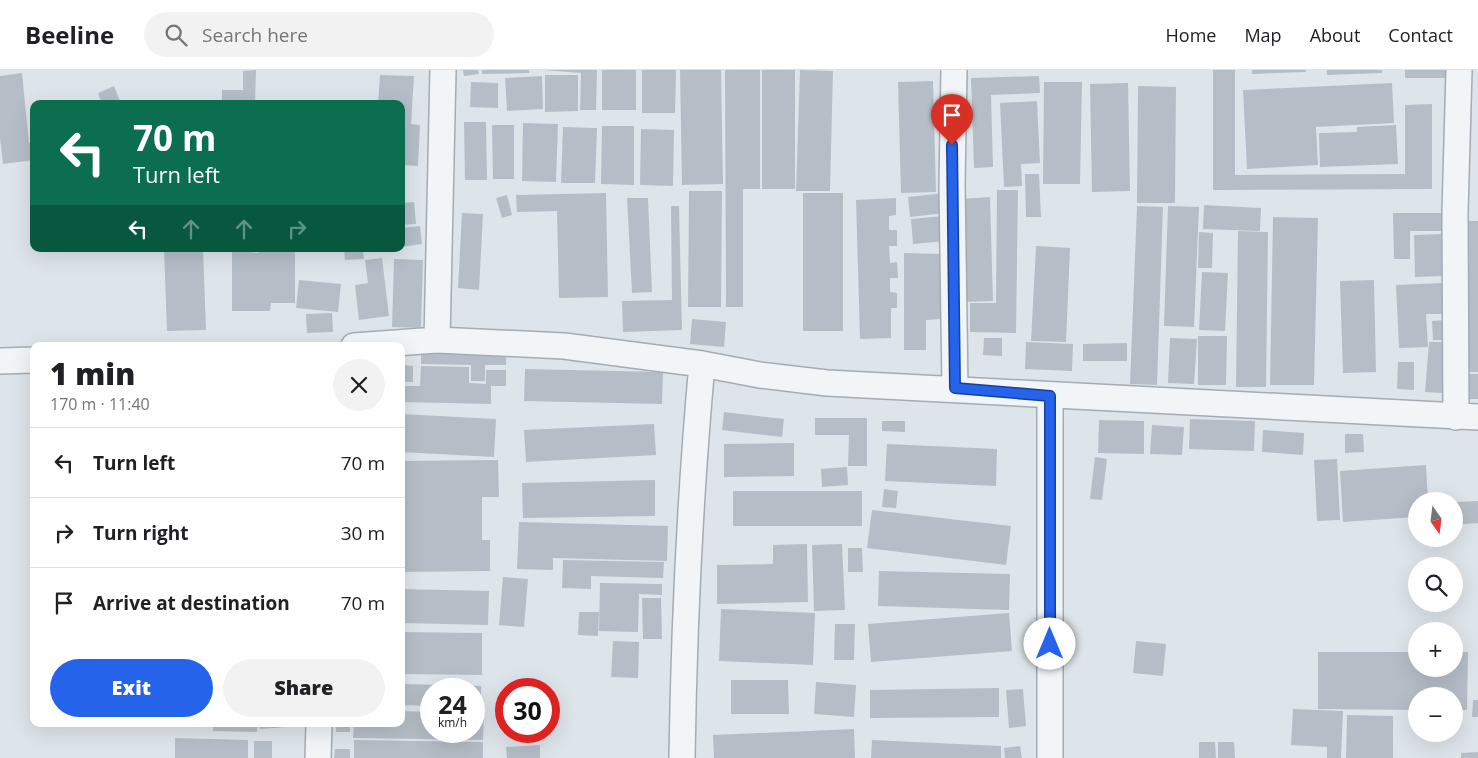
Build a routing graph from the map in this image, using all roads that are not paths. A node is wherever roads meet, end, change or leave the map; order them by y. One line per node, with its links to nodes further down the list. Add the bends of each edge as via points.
1 (443, 70): 4 (street)
2 (954, 70): 9 (street)
3 (1459, 70): 11 (street, via 1455,213)
4 (437, 340): 5 (street); 8 (street, via 564,346)
5 (405, 342)
6 (30, 360): 7 (street)
7 (0, 361)
8 (702, 364): 9 (street, via 827,383); 14 (street, via 685,593)
9 (955, 388): 10 (street)
10 (1050, 396): 11 (street); 15 (street)
11 (1467, 417)
12 (319, 727): 13 (street)
13 (318, 758)
14 (682, 758)
15 (1050, 758)

